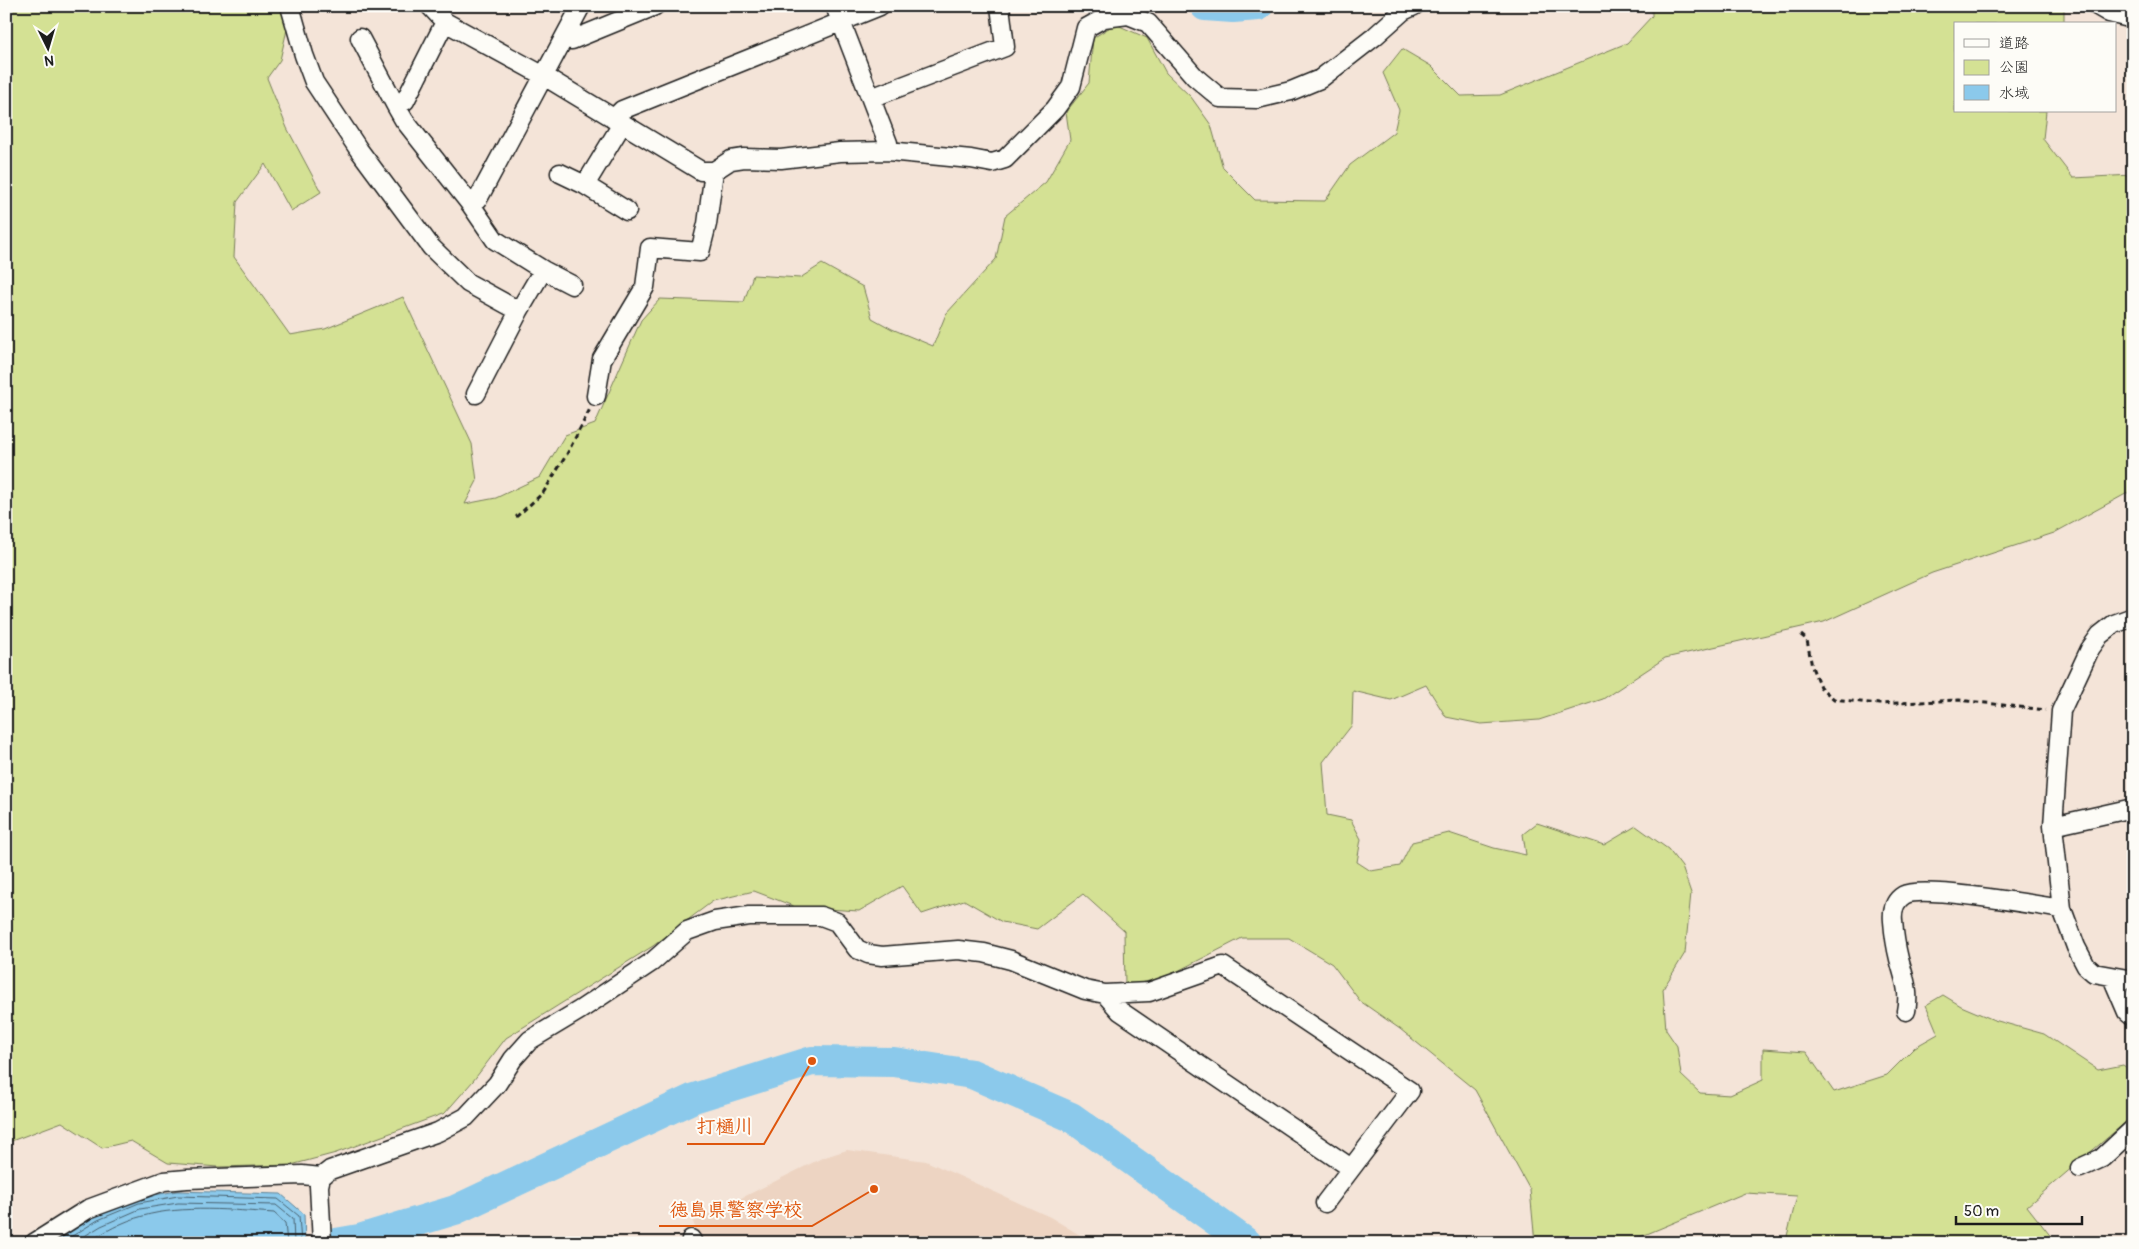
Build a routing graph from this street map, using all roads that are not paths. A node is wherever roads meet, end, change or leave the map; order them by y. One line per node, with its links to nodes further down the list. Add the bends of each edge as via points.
1 (290, 6): 26 (street, via 314,82 359,150 426,239 468,283)
2 (430, 6): 11 (street)
3 (582, 6): 13 (street)
4 (655, 6): 13 (street, via 572,40)
5 (880, 6): 9 (street)
6 (1000, 6): 15 (street, via 1005,46)
7 (1414, 6): 18 (street, via 1403,11 1320,79 1291,91 1257,99 1220,98 1195,78 1148,23 1128,16 1104,18 1086,28 1072,87 1055,109 1005,159 992,163)
8 (2096, 6): 10 (street, via 2108,13)
9 (838, 14): 15 (street); 17 (street, via 622,110)
10 (2133, 19)
11 (445, 22): 14 (street); 16 (street, via 405,101)
12 (360, 38): 16 (street)
13 (564, 39): 14 (street)
14 (544, 76): 17 (street); 22 (street, via 478,199)
15 (871, 98): 18 (street)
16 (396, 106): 22 (street)
17 (617, 122): 19 (street, via 701,171); 21 (street)
18 (888, 151): 19 (street, via 840,152 781,159 744,158 732,160)
19 (714, 171): 28 (street, via 700,252 650,248 645,287 602,359)
20 (560, 173): 21 (street)
21 (585, 185): 23 (street)
22 (471, 205): 24 (street, via 495,240)
23 (627, 211)
24 (543, 270): 25 (street); 26 (street)
25 (572, 285)
26 (519, 311): 27 (street)
27 (476, 394)
28 (596, 396)
29 (2133, 617): 31 (street, via 2114,624 2095,642 2061,711)
30 (2133, 808): 31 (street)
31 (2053, 826): 32 (street)
32 (2062, 909): 33 (street, via 2086,966 2094,973); 36 (street, via 1920,891 1905,894 1896,902 1892,912 1899,959 1907,982)
33 (2112, 978): 34 (street); 37 (street, via 2123,1005)
34 (2133, 980)
35 (1105, 994): 39 (street, via 1120,1011); 39 (street, via 1148,992 1223,966 1410,1091); 41 (street, via 1085,990 1011,960 984,953 958,950 882,956 868,954 856,949 837,922 821,916 749,916 715,921 688,931 652,962 530,1040 513,1058 497,1084 466,1117 438,1132 330,1170)
36 (1906, 1011)
37 (2133, 1017)
38 (2133, 1129): 40 (street, via 2102,1158)
39 (1351, 1168): 42 (street)
40 (2080, 1168)
41 (321, 1177): 43 (street, via 164,1181 88,1209); 44 (street)
42 (1325, 1203)
43 (34, 1243)
44 (322, 1243)

